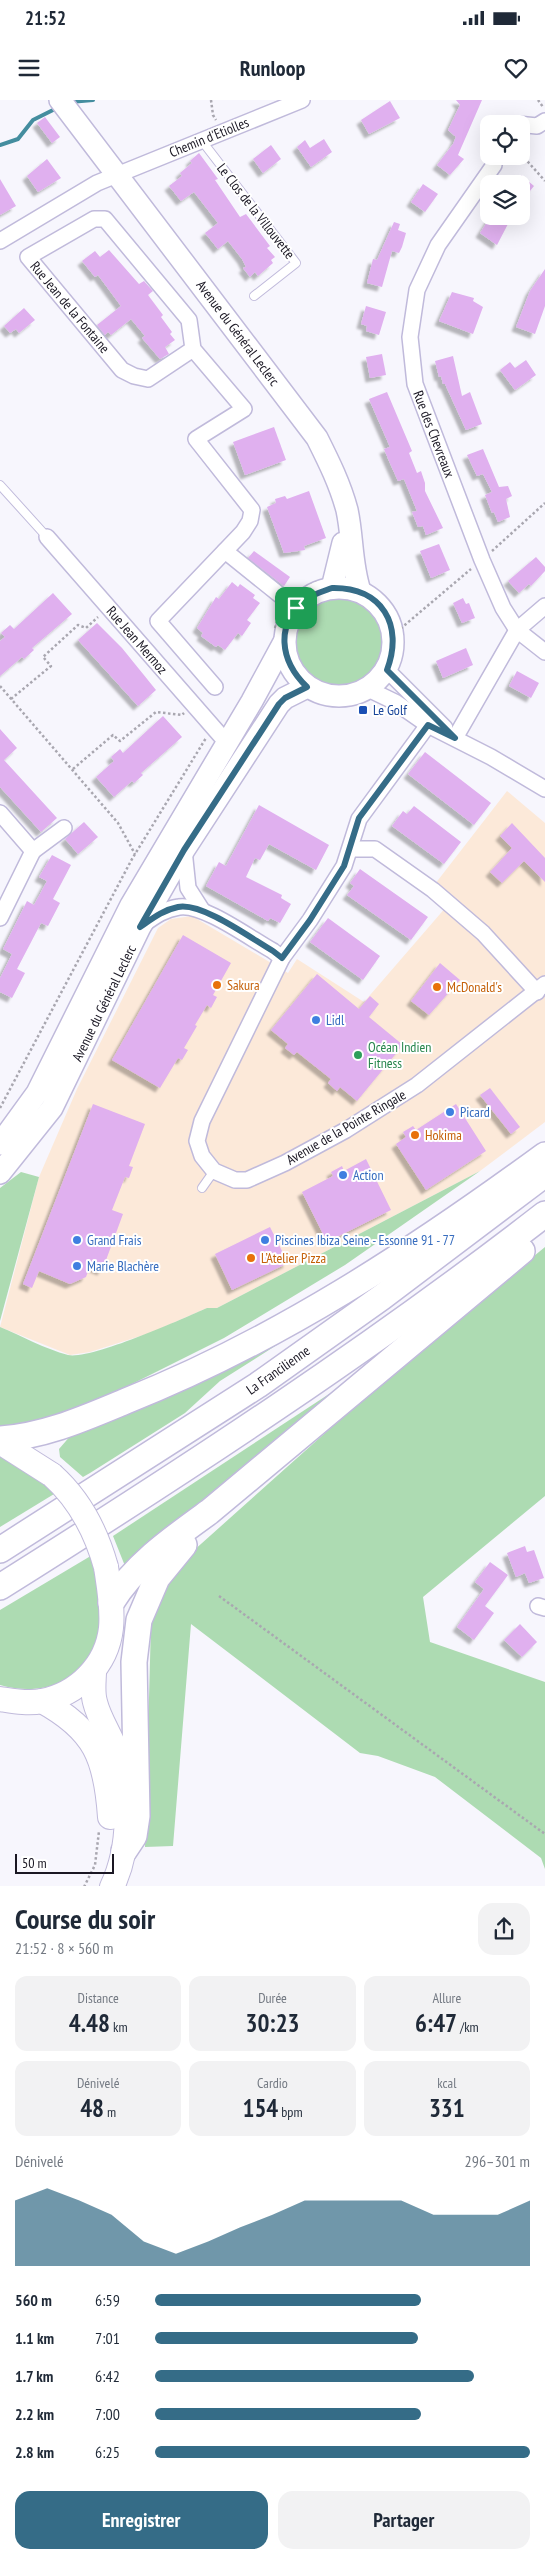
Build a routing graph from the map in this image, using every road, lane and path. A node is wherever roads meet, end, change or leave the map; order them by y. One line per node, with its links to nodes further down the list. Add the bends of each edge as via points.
1 (211, 100): 8 (path, via 213,115)
2 (302, 100): 8 (street, Chemin d'Etiolles)
3 (538, 100): 5 (path)
4 (58, 106): 12 (main road, Avenue du Général Leclerc)
5 (545, 110)
6 (545, 121): 7 (street, via 537,126)
7 (530, 125)
8 (224, 132): 9 (street, Chemin d'Etiolles)
9 (202, 140): 12 (street, Chemin d'Etiolles); 15 (lane, Le Clos de la Villouvette, via 296,263)
10 (530, 164): 13 (path)
11 (494, 165): 25 (street, Rue des Chevreaux, via 438,245 417,290 410,337 415,384 482,560 503,608)
12 (112, 177): 14 (street, Chemin d'Etiolles); 20 (main road, Avenue du Général Leclerc, via 310,443 331,482 344,545); 21 (main road, Avenue du Général Leclerc, via 317,438 340,487 347,512 353,570)
13 (545, 181)
14 (0, 241)
15 (254, 296)
16 (193, 349): 16 (street, Rue Jean de la Fontaine, via 148,379 122,370 28,257 94,218 104,219 189,320); 19 (street, via 244,409 196,439 252,510 250,520)
17 (0, 484): 18 (lane)
18 (47, 537): 23 (street, Rue Jean Mermoz)
19 (225, 551): 24 (street); 30 (street, via 158,621)
20 (332, 588): 21 (main road); 24 (main road, via 308,597)
21 (360, 591): 28 (main road, via 378,604 394,635 393,653)
22 (545, 606): 25 (street)
23 (109, 608): 33 (path, via 86,628 78,625 43,657 51,666); 34 (street, Rue Jean Mermoz)
24 (296, 608): 26 (main road, via 286,627)
25 (517, 630): 27 (street, Rue des Chevreaux); 36 (street)
26 (284, 642): 31 (main road, via 288,662); 37 (main road, Avenue du Général Leclerc)
27 (545, 652)
28 (387, 670): 32 (main road); 36 (street)
29 (0, 686): 33 (path)
30 (215, 687)
31 (307, 687): 32 (main road, via 326,696 348,696); 43 (main road, Avenue du Général Leclerc, via 279,704)
32 (368, 689): 35 (street, via 395,702)
33 (11, 699): 38 (path)
34 (194, 706): 37 (street, Rue Jean Mermoz); 38 (path, via 182,715 156,712 120,741 113,735)
35 (428, 725): 36 (street); 42 (street, via 359,818)
36 (455, 738): 39 (street)
37 (227, 743): 52 (main road, Avenue du Général Leclerc, via 132,905 37,1093)
38 (73, 769): 45 (path, via 118,823)
39 (545, 789)
40 (0, 813): 44 (street)
41 (64, 828): 44 (street)
42 (351, 849): 49 (street, via 310,920); 50 (street, Avenue de la Pointe Ringale, via 375,849 433,890)
43 (184, 850): 46 (street, via 188,888); 48 (main road, Avenue du Général Leclerc)
44 (33, 851): 47 (street)
45 (135, 854)
46 (202, 910): 48 (street, via 180,906 160,912); 49 (street)
47 (0, 918)
48 (140, 927): 55 (main road, Avenue du Général Leclerc, via 52,1108)
49 (282, 958): 54 (street, via 202,1121 197,1141 202,1156)
50 (541, 988): 54 (street, Avenue de la Pointe Ringale, via 417,1085 346,1130 247,1180 235,1180)
51 (545, 1137): 59 (highway, via 446,1210 369,1261)
52 (0, 1144)
53 (545, 1155): 59 (highway, via 366,1278 223,1358)
54 (214, 1171): 57 (lane)
55 (0, 1173)
56 (545, 1174): 62 (highway, La Francilienne, via 382,1297 258,1385)
57 (202, 1188)
58 (544, 1215): 61 (highway, via 534,1242); 63 (highway, via 274,1410)
59 (156, 1389): 60 (highway, via 42,1434)
60 (0, 1440): 65 (main road, bridge, via 52,1475 81,1507 98,1539)
61 (209, 1512): 65 (highway, via 176,1535 140,1567); 71 (highway, via 157,1578 139,1620 134,1662 137,1816 134,1836)
62 (0, 1550)
63 (0, 1587)
64 (219, 1596): 70 (path)
65 (111, 1603): 66 (main road, via 111,1629 106,1651)
66 (94, 1671): 68 (main road, via 74,1689); 71 (main road, via 94,1700 116,1751 124,1780)
67 (0, 1699): 68 (main road)
68 (42, 1701): 73 (main road, via 67,1715 84,1731 99,1758 108,1787 109,1848)
69 (100, 1826): 72 (path, via 95,1865)
70 (545, 1834)
71 (124, 1851): 74 (main road)
72 (84, 1886)
73 (96, 1886)
74 (112, 1886)

